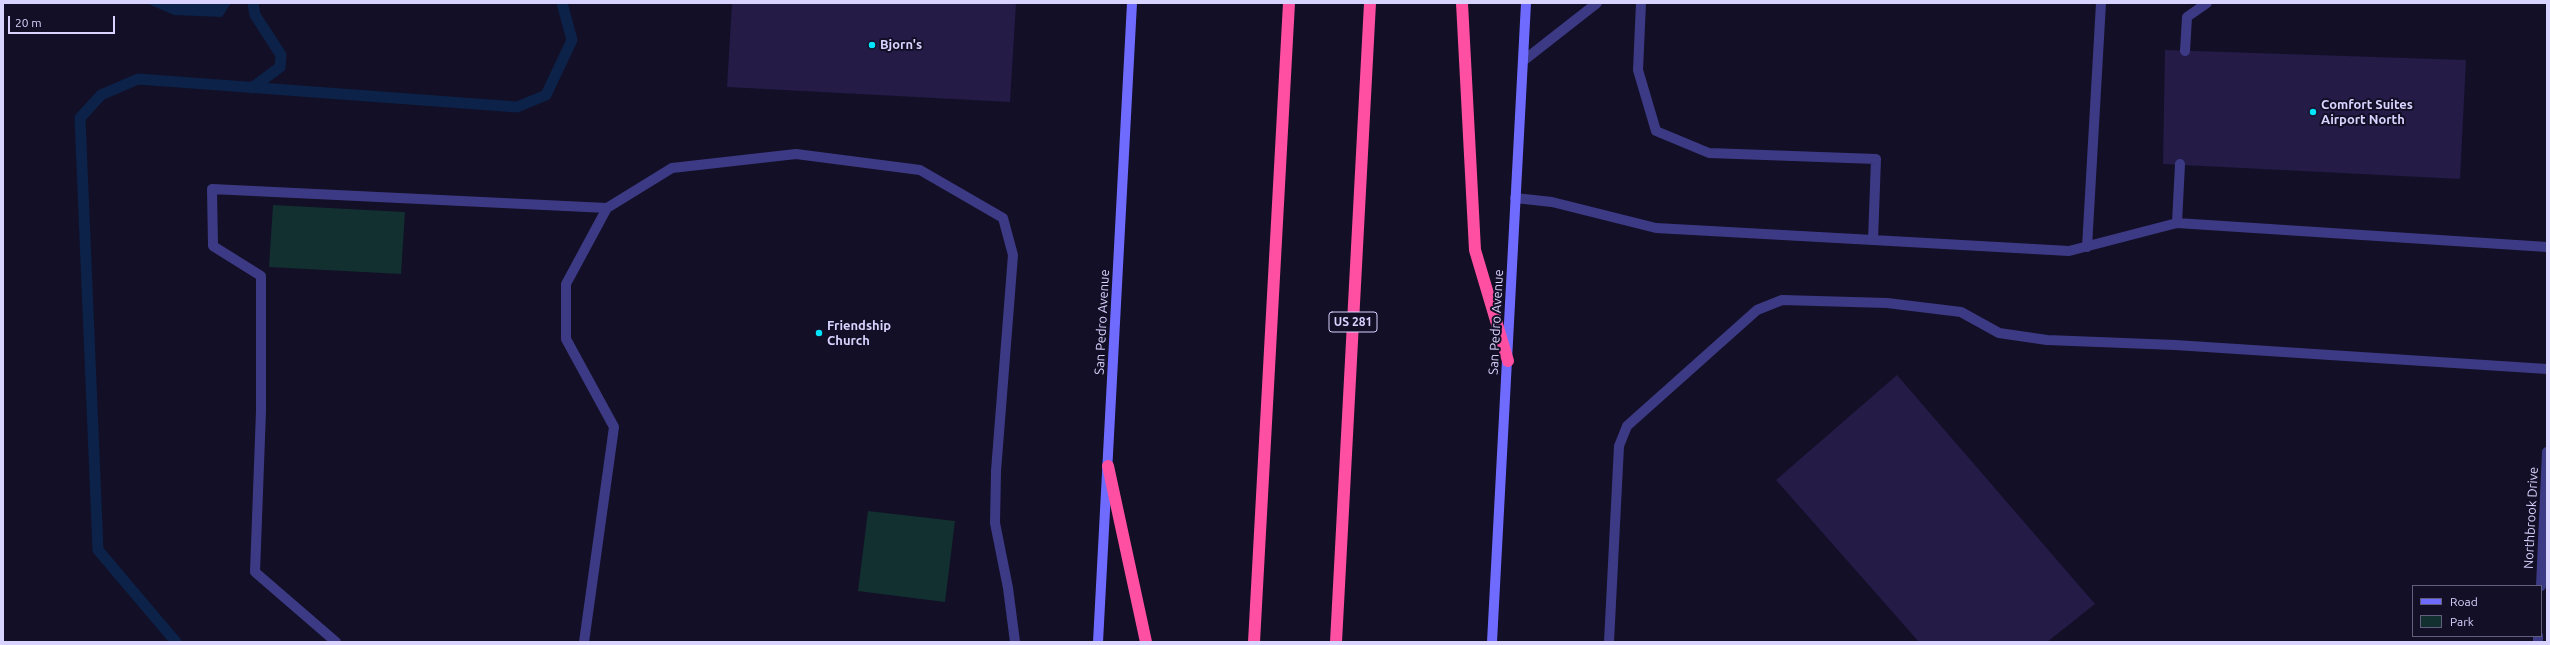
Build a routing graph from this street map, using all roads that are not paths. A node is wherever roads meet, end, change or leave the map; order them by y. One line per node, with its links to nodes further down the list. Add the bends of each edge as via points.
1 (1132, 3): 22 (main road, San Pedro Avenue)
2 (1289, 3): 29 (highway)
3 (1370, 3): 30 (highway, US 281)
4 (1462, 3): 19 (highway, via 1475,250)
5 (1526, 3): 11 (main road, San Pedro Avenue)
6 (1597, 3): 11 (street)
7 (1641, 3): 16 (street, via 1638,70 1656,131 1709,153 1876,159)
8 (2101, 3): 17 (street)
9 (2207, 3): 10 (street, via 2187,17)
10 (2185, 51)
11 (1523, 61): 13 (main road, San Pedro Avenue)
12 (2180, 164): 15 (street)
13 (1515, 198): 16 (street, via 1552,202 1656,228); 19 (main road, San Pedro Avenue)
14 (607, 208): 24 (street, via 212,189 213,246 261,276 261,411 255,572); 25 (street, via 566,284 566,339 614,427); 26 (street, via 672,168 796,154 920,170 1003,218 1013,255 996,471 995,523 1008,588)
15 (2177, 224): 17 (street); 18 (street)
16 (1874, 240): 17 (street, via 2069,251)
17 (2087, 247)
18 (2547, 247)
19 (1508, 361): 31 (main road, San Pedro Avenue)
20 (2547, 369): 32 (street, via 2175,345 2047,340 1999,333 1961,312 1887,303 1782,300 1757,310 1627,426 1619,446)
21 (2547, 452): 23 (street, Northbrook Drive)
22 (1108, 466): 27 (main road, San Pedro Avenue); 28 (highway)
23 (2541, 585)
24 (336, 642)
25 (584, 642)
26 (1015, 642)
27 (1098, 642)
28 (1146, 642)
29 (1254, 642)
30 (1336, 642)
31 (1492, 642)
32 (1609, 642)

